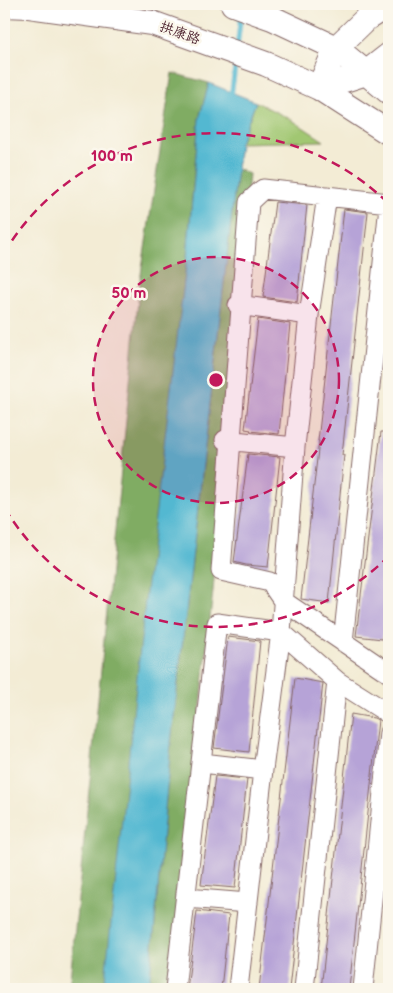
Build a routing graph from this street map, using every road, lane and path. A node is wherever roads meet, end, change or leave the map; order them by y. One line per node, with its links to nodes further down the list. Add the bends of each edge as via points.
1 (233, 4): 4 (main road)
2 (389, 4): 4 (main road, via 366,19)
3 (4, 5): 7 (main road, 拱康路, via 152,23 266,64)
4 (336, 48): 6 (main road); 7 (main road)
5 (389, 55): 6 (main road)
6 (366, 72): 7 (main road); 8 (main road)
7 (318, 88): 9 (main road, 拱康路)
8 (389, 92)
9 (389, 132)
10 (327, 196): 11 (lane); 13 (lane); 16 (lane, via 263,188 249,202 222,571 270,582)
11 (389, 204): 18 (lane)
12 (238, 306): 13 (lane)
13 (309, 315): 15 (lane)
14 (225, 440): 15 (lane)
15 (295, 447): 16 (lane)
16 (283, 601): 17 (lane); 18 (lane)
17 (281, 632): 20 (lane); 23 (lane, via 217,624); 24 (lane)
18 (343, 642): 19 (lane)
19 (389, 674)
20 (337, 682): 21 (lane); 29 (lane)
21 (389, 714)
22 (389, 733): 30 (lane)
23 (202, 763): 24 (lane); 25 (lane)
24 (263, 770): 26 (lane)
25 (186, 898): 26 (lane); 27 (lane)
26 (248, 903): 28 (lane)
27 (175, 989)
28 (238, 989)
29 (304, 989)
30 (363, 989)

